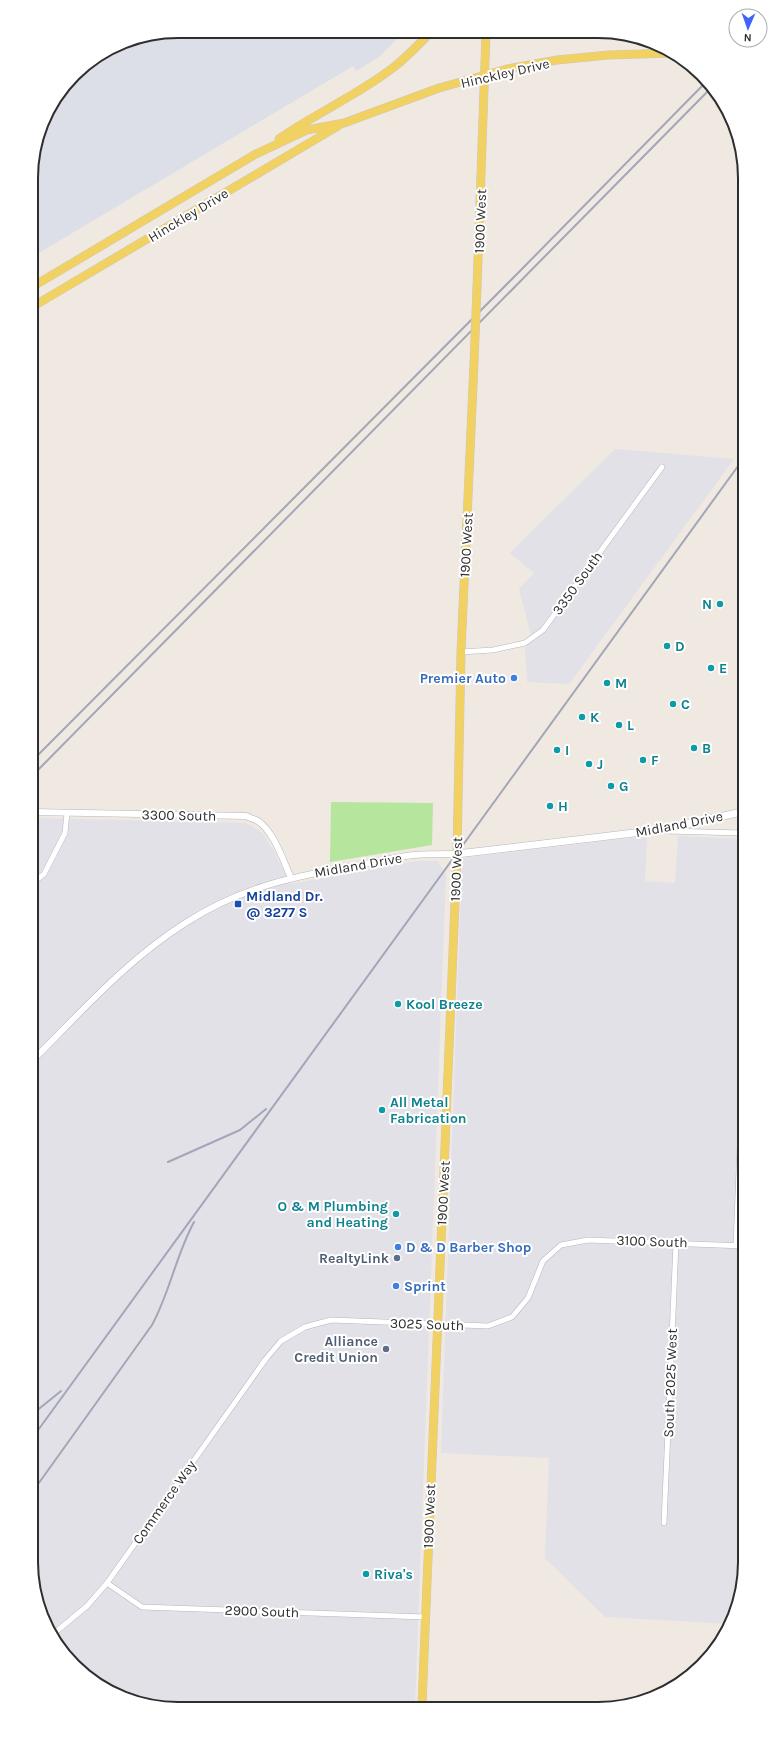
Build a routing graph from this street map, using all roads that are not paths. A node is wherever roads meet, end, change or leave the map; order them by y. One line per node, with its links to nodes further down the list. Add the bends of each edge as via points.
1 (425, 38): 6 (main road, via 395,67)
2 (486, 38): 4 (main road, 1900 West)
3 (662, 53): 4 (main road, Hinckley Drive, via 557,60 507,69)
4 (485, 77): 5 (main road, Hinckley Drive, via 439,88); 10 (main road, 1900 West, bridge)
5 (344, 123): 6 (main road, Hinckley Drive, via 307,130); 8 (main road, Hinckley Drive)
6 (254, 155): 7 (main road, Hinckley Drive)
7 (38, 283)
8 (38, 303)
9 (662, 467): 10 (street, 3350 South, via 543,630 525,643 493,650)
10 (461, 652): 16 (main road, 1900 West)
11 (38, 812): 12 (street, 3300 South)
12 (67, 813): 17 (street, 3300 South, via 246,816 258,821 268,831); 18 (street, via 65,833 44,874)
13 (738, 813): 14 (main road, Midland Drive)
14 (659, 830): 15 (street); 16 (main road, Midland Drive)
15 (738, 833)
16 (457, 854): 17 (street, Midland Drive, via 415,855); 24 (main road, 1900 West)
17 (291, 878): 19 (street, Midland Drive, via 226,899 186,922 120,973)
18 (38, 879)
19 (38, 1055)
20 (738, 1195): 23 (street)
21 (676, 1243): 22 (street, 3100 South, via 588,1240); 23 (street, 3100 South); 26 (street, South 2025 West)
22 (561, 1245): 24 (street, 3025 South, via 542,1261 528,1298 512,1317 488,1326)
23 (736, 1245)
24 (437, 1324): 25 (street, 3025 South, via 331,1320 305,1327 281,1341); 28 (main road, 1900 West)
25 (265, 1360): 27 (street, Commerce Way)
26 (664, 1523)
27 (107, 1583): 28 (street, 2900 South, via 142,1607); 29 (street, Commerce Way, via 87,1606)
28 (425, 1617): 30 (main road, 1900 West)
29 (57, 1631)
30 (422, 1702)

